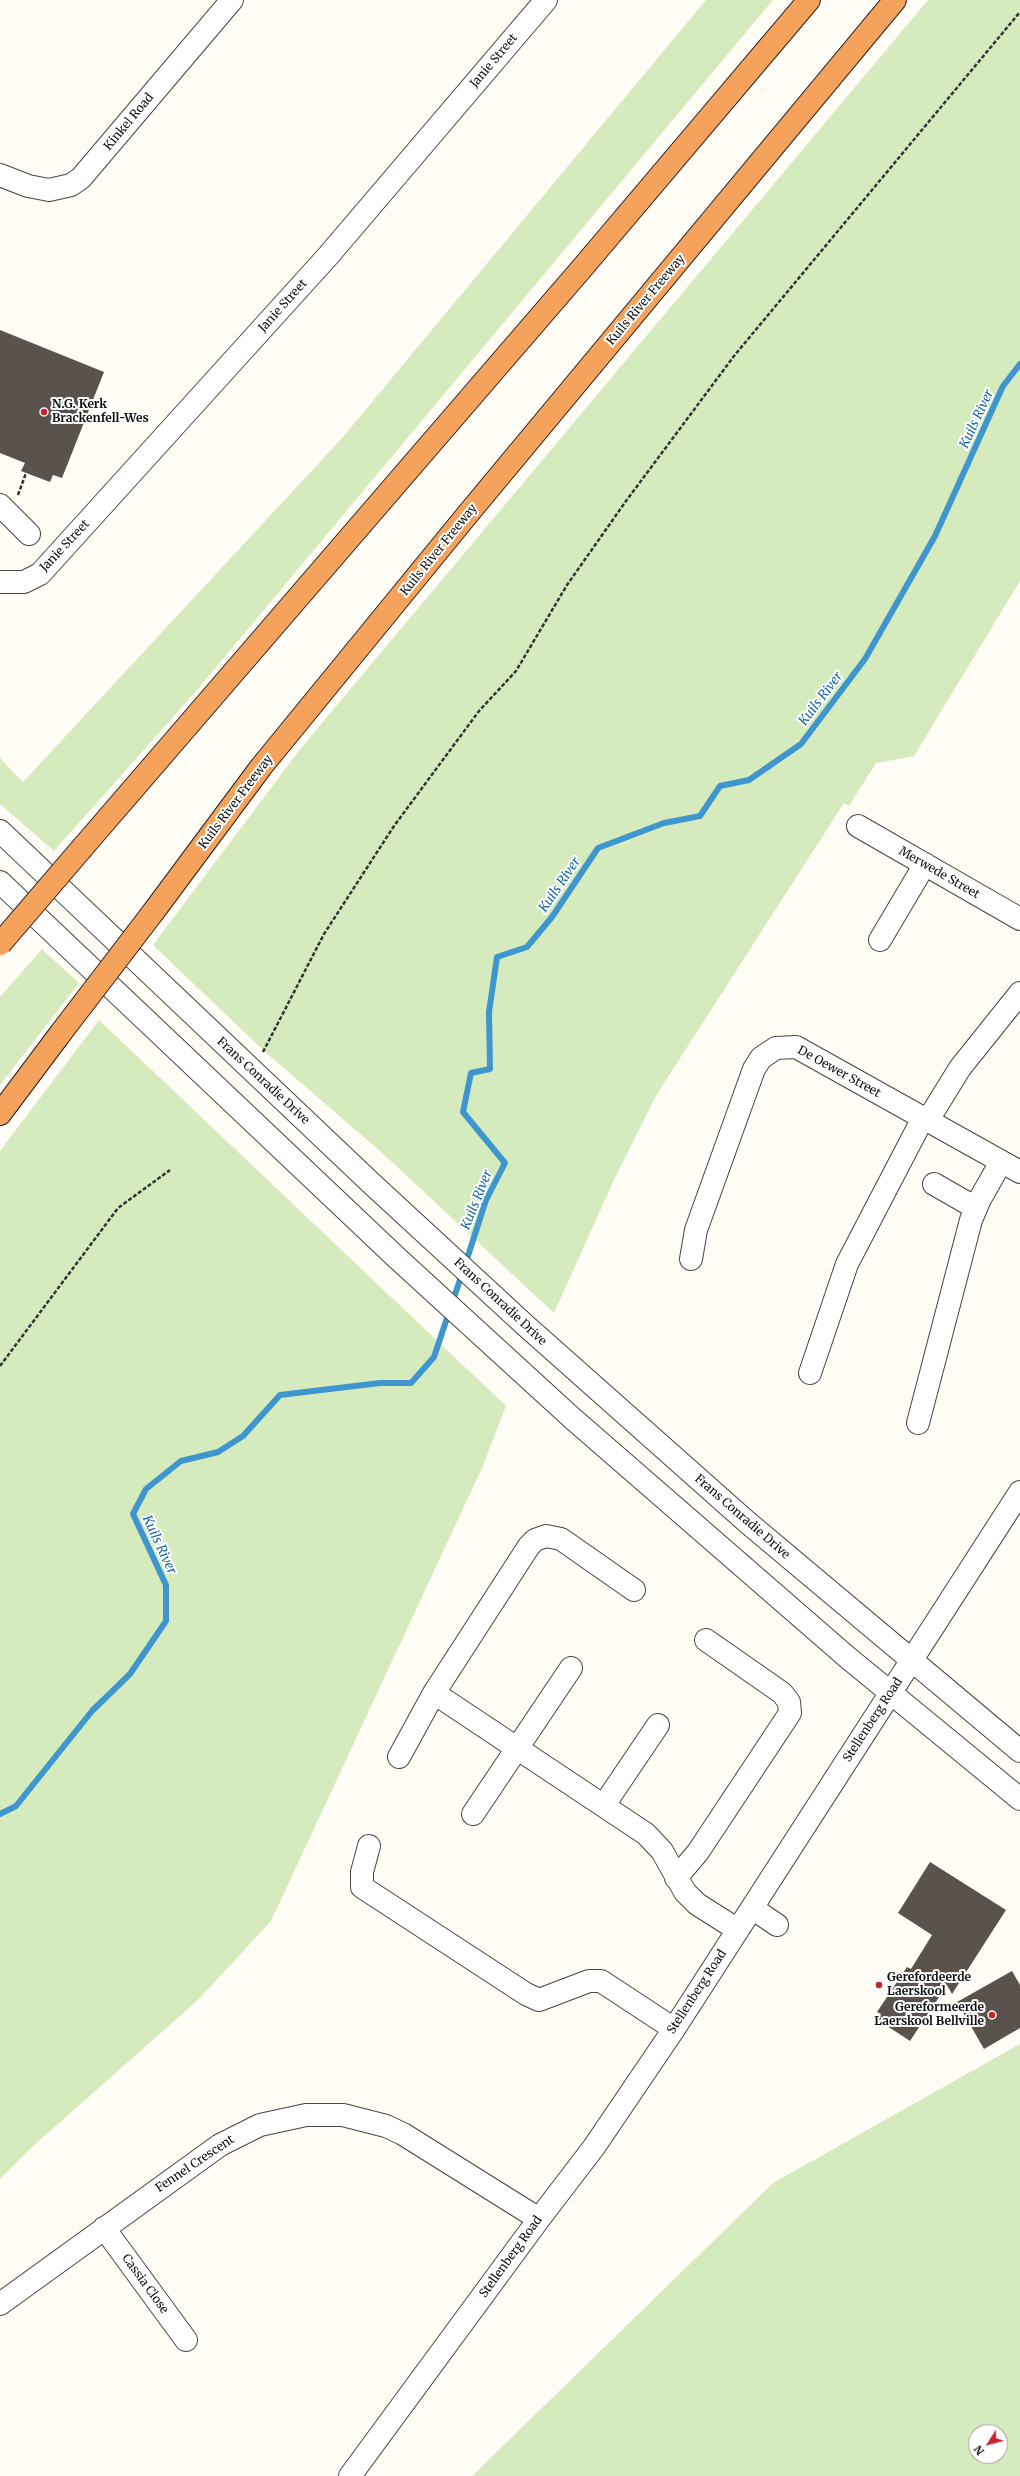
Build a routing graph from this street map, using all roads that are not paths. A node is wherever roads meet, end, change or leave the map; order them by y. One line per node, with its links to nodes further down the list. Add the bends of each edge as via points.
1 (232, 0): 5 (street, Kinkel Road, via 81,178 71,185 49,190 28,186)
2 (546, 0): 8 (street, Janie Street, via 328,256 40,574 24,582)
3 (809, 0): 15 (highway, bridge, via 583,267)
4 (895, 0): 17 (highway, Kuils River Freeway, bridge, via 261,767)
5 (0, 175)
6 (0, 506): 7 (street)
7 (29, 534)
8 (0, 582)
9 (858, 826): 11 (street, Merwede Street)
10 (0, 831): 29 (street, Frans Conradie Drive, via 504,1306 747,1522 860,1619)
11 (925, 864): 13 (street, Merwede Street); 14 (street)
12 (0, 882): 31 (street, via 487,1341 723,1551)
13 (1020, 919)
14 (880, 940)
15 (0, 944)
16 (1020, 994): 18 (street, via 960,1068)
17 (0, 1114)
18 (925, 1119): 19 (street, De Oewer Street); 23 (street, De Oewer Street, via 796,1047 784,1046 770,1050 754,1069 696,1230); 24 (street, via 847,1264)
19 (1001, 1162): 20 (street, De Oewer Street); 22 (street)
20 (1020, 1172)
21 (934, 1184): 22 (street)
22 (976, 1208): 25 (street)
23 (691, 1259)
24 (810, 1373)
25 (918, 1423)
26 (1020, 1492): 29 (street, Stellenberg Road)
27 (634, 1590): 32 (street, via 560,1539 546,1536 538,1538 529,1546)
28 (706, 1640): 41 (street, via 782,1693 789,1702 790,1712 698,1852)
29 (912, 1659): 31 (street, Stellenberg Road); 35 (street, Frans Conradie Drive)
30 (571, 1668): 34 (street)
31 (890, 1692): 37 (street); 42 (street, Stellenberg Road)
32 (434, 1693): 34 (street); 36 (street)
33 (658, 1725): 38 (street)
34 (519, 1748): 38 (street); 39 (street)
35 (1020, 1751)
36 (399, 1757)
37 (1020, 1799)
38 (604, 1805): 41 (street, via 659,1846)
39 (473, 1814)
40 (369, 1846): 45 (street, via 362,1872 362,1888 526,1994 539,2000 589,1981 601,1981)
41 (676, 1878): 44 (street, via 697,1904)
42 (752, 1908): 43 (street); 44 (street, Stellenberg Road)
43 (778, 1925)
44 (738, 1930): 45 (street, Stellenberg Road)
45 (674, 2028): 46 (street, Stellenberg Road, via 594,2148)
46 (539, 2219): 47 (street, Fennel Crescent, via 403,2134 366,2120 323,2114 273,2121 238,2134 203,2156); 50 (street, Stellenberg Road)
47 (104, 2228): 48 (street, Fennel Crescent); 49 (street, Cassia Close)
48 (0, 2304)
49 (186, 2340)
50 (350, 2476)

